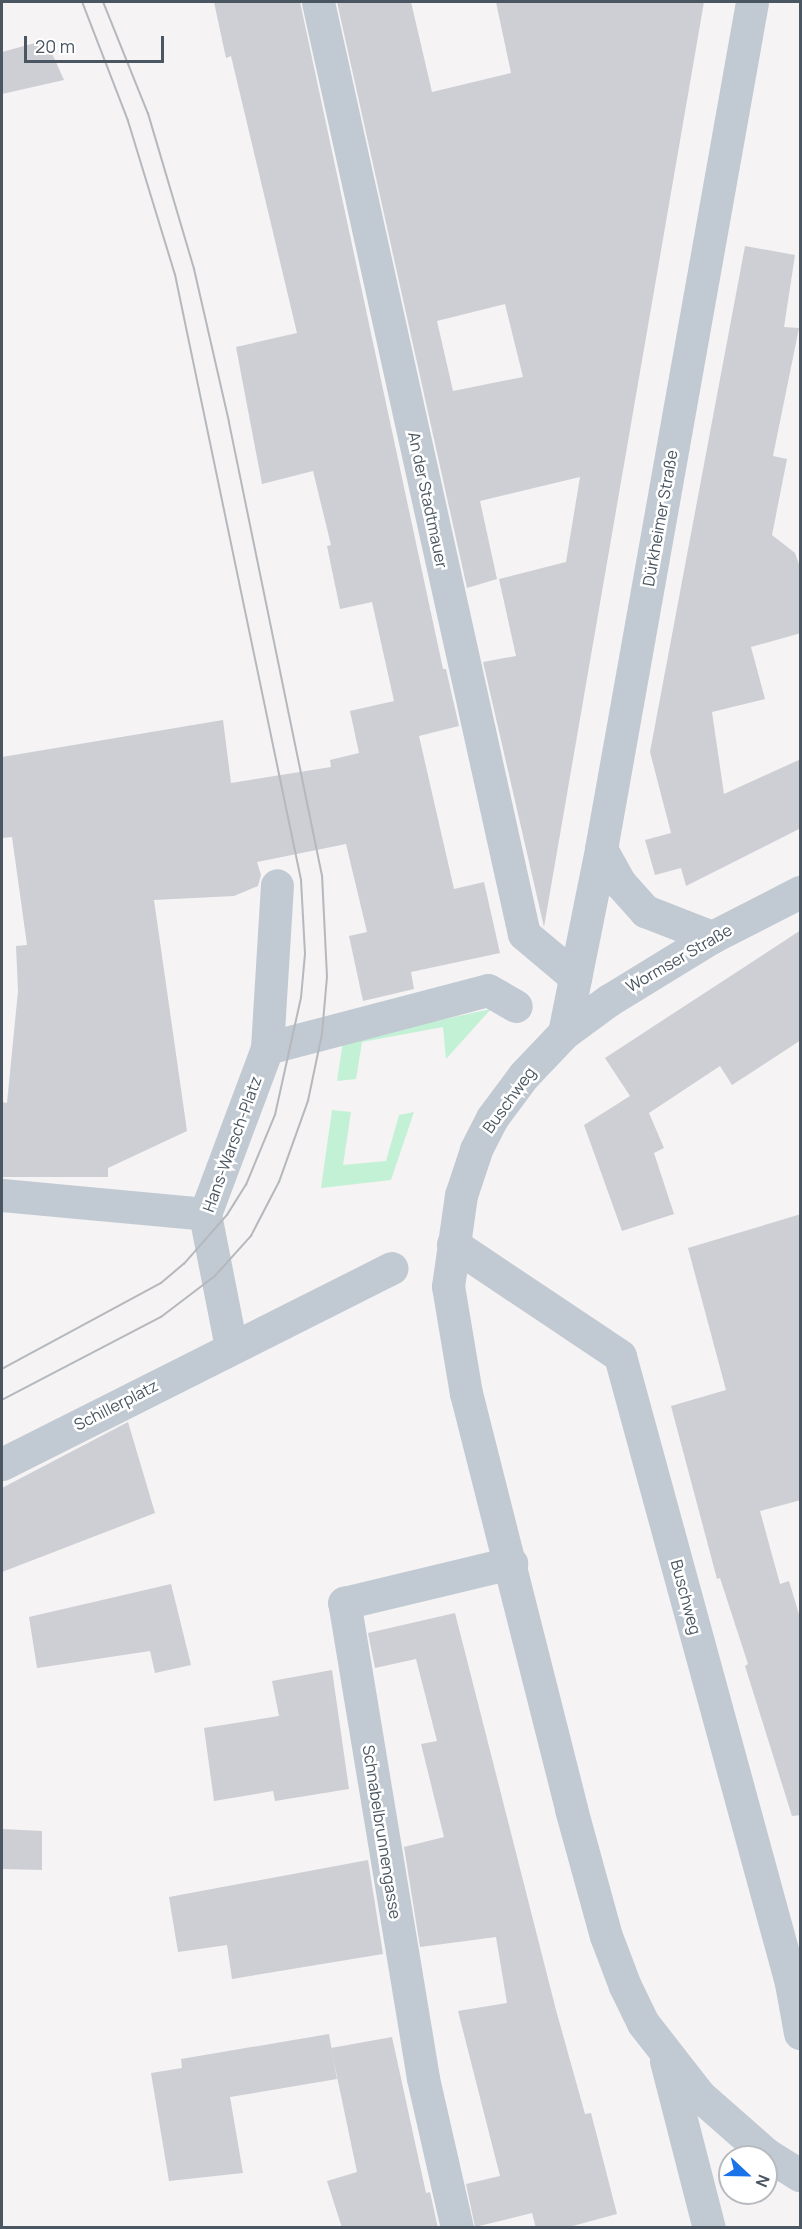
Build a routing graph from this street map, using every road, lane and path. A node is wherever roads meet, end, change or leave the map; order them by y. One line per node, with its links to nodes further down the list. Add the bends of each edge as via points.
1 (318, 2): 7 (street, An der Stadtmauer, via 524,934)
2 (752, 2): 3 (street, Dürkheimer Straße)
3 (601, 849): 6 (street, via 620,883 645,911); 7 (street, Dürkheimer Straße)
4 (277, 885): 10 (street, Hans-Warsch-Platz)
5 (801, 892): 6 (street, Wormser Straße)
6 (712, 937): 9 (street, Wormser Straße, via 609,1000)
7 (575, 977): 9 (street, Dürkheimer Straße)
8 (516, 1006): 10 (street, via 488,990)
9 (564, 1034): 13 (street, Buschweg, via 524,1075 492,1118 461,1195)
10 (267, 1048): 12 (street, Hans-Warsch-Platz)
11 (2, 1195): 12 (street)
12 (205, 1214): 15 (street, Hans-Warsch-Platz)
13 (453, 1245): 17 (street, Buschweg, via 448,1286 456,1350); 18 (street, Buschweg, via 620,1356 791,1983)
14 (392, 1268): 15 (street, Schillerplatz)
15 (231, 1347): 16 (street, Schillerplatz)
16 (2, 1464)
17 (511, 1563): 19 (street, Buschweg, via 606,1936 638,2014); 21 (street, Schnabelbrunnengasse, via 344,1603 423,2078)
18 (801, 2033)
19 (664, 2053): 20 (street, via 700,2096 766,2154); 22 (street)
20 (801, 2175)
21 (457, 2228)
22 (709, 2228)

